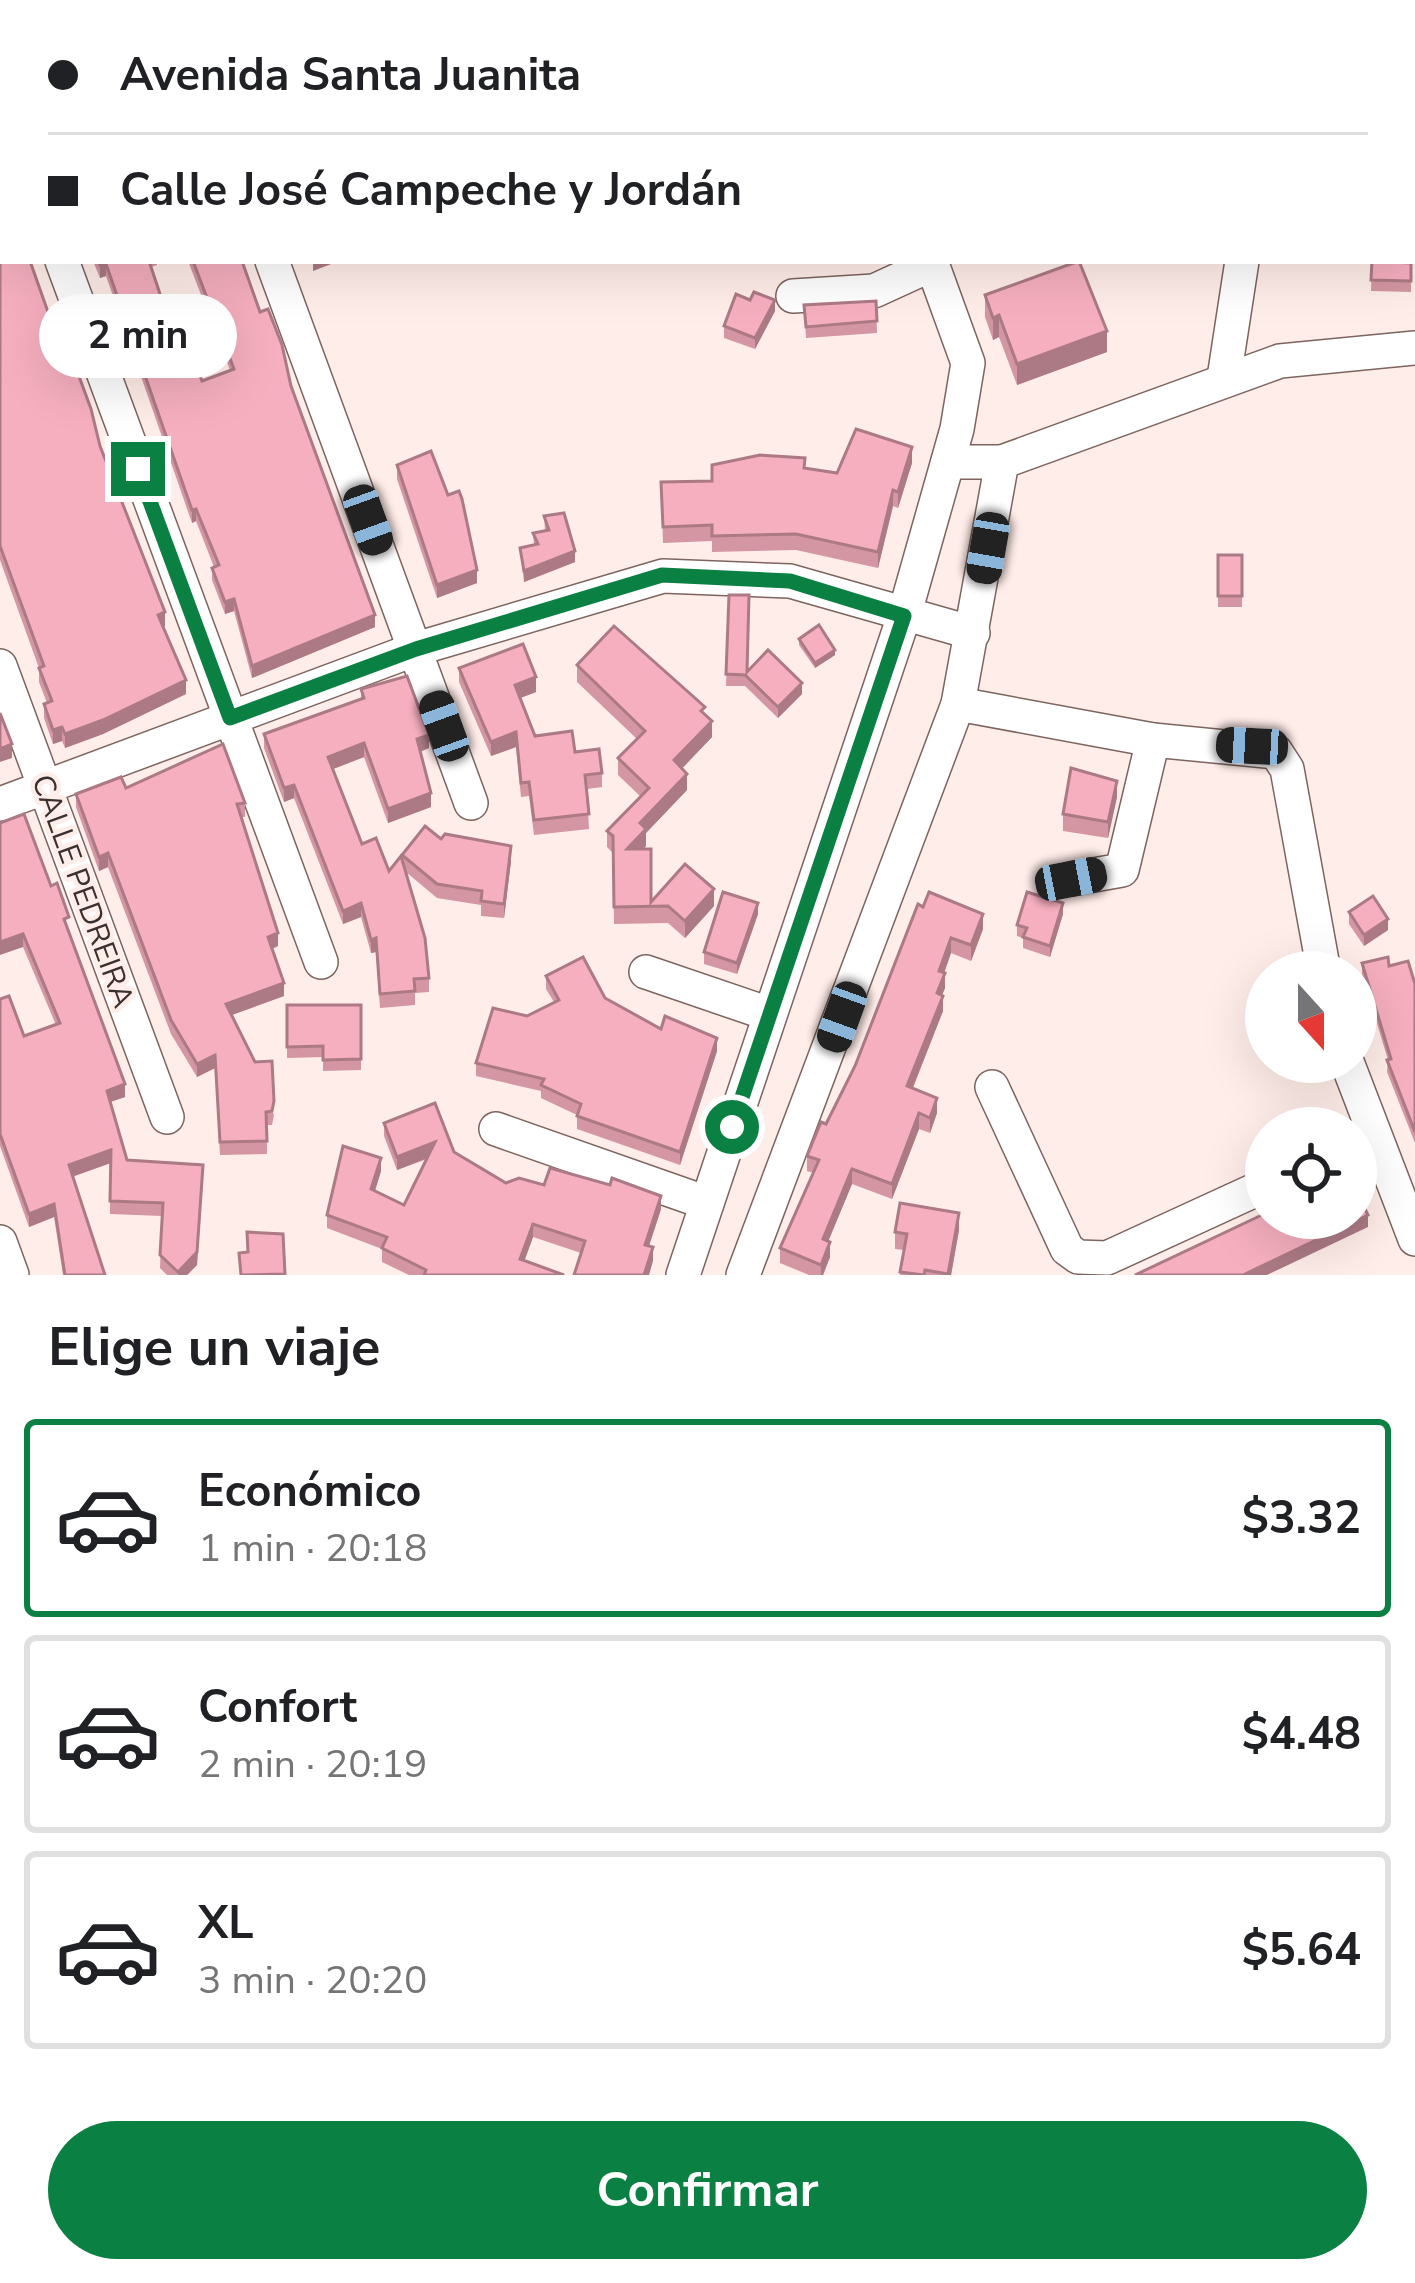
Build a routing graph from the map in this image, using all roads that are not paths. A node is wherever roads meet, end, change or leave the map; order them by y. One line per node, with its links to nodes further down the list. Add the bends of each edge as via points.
1 (63, 264): 16 (street)
2 (273, 264): 13 (street)
3 (928, 264): 6 (street, via 874,291)
4 (933, 264): 9 (street, via 968,363)
5 (1242, 264): 8 (street)
6 (793, 296)
7 (1415, 348): 8 (street, via 1280,361)
8 (1224, 378): 10 (street)
9 (948, 462): 10 (street); 11 (street)
10 (1002, 462): 12 (street)
11 (904, 616): 12 (street); 13 (street, via 790,581 662,575); 25 (street)
12 (973, 633): 15 (street)
13 (416, 649): 16 (street); 19 (street)
14 (0, 665): 18 (street, CALLE PEDREIRA)
15 (958, 704): 17 (street); 36 (street)
16 (230, 718): 18 (street); 23 (street)
17 (1153, 740): 21 (street, via 1122,870); 22 (street, via 1264,747 1283,758)
18 (44, 787): 20 (street); 27 (street, CALLE PEDREIRA)
19 (471, 803)
20 (0, 804)
21 (1071, 879)
22 (1320, 951)
23 (321, 962)
24 (646, 972): 25 (street)
25 (770, 1013): 31 (street)
26 (992, 1087): 30 (street, via 1067,1250 1078,1256 1107,1258)
27 (167, 1117)
28 (496, 1129): 31 (street)
29 (1377, 1161): 32 (street)
30 (1245, 1195)
31 (707, 1202): 35 (street)
32 (1415, 1239)
33 (0, 1242): 34 (street)
34 (12, 1275)
35 (683, 1275)
36 (743, 1275)

